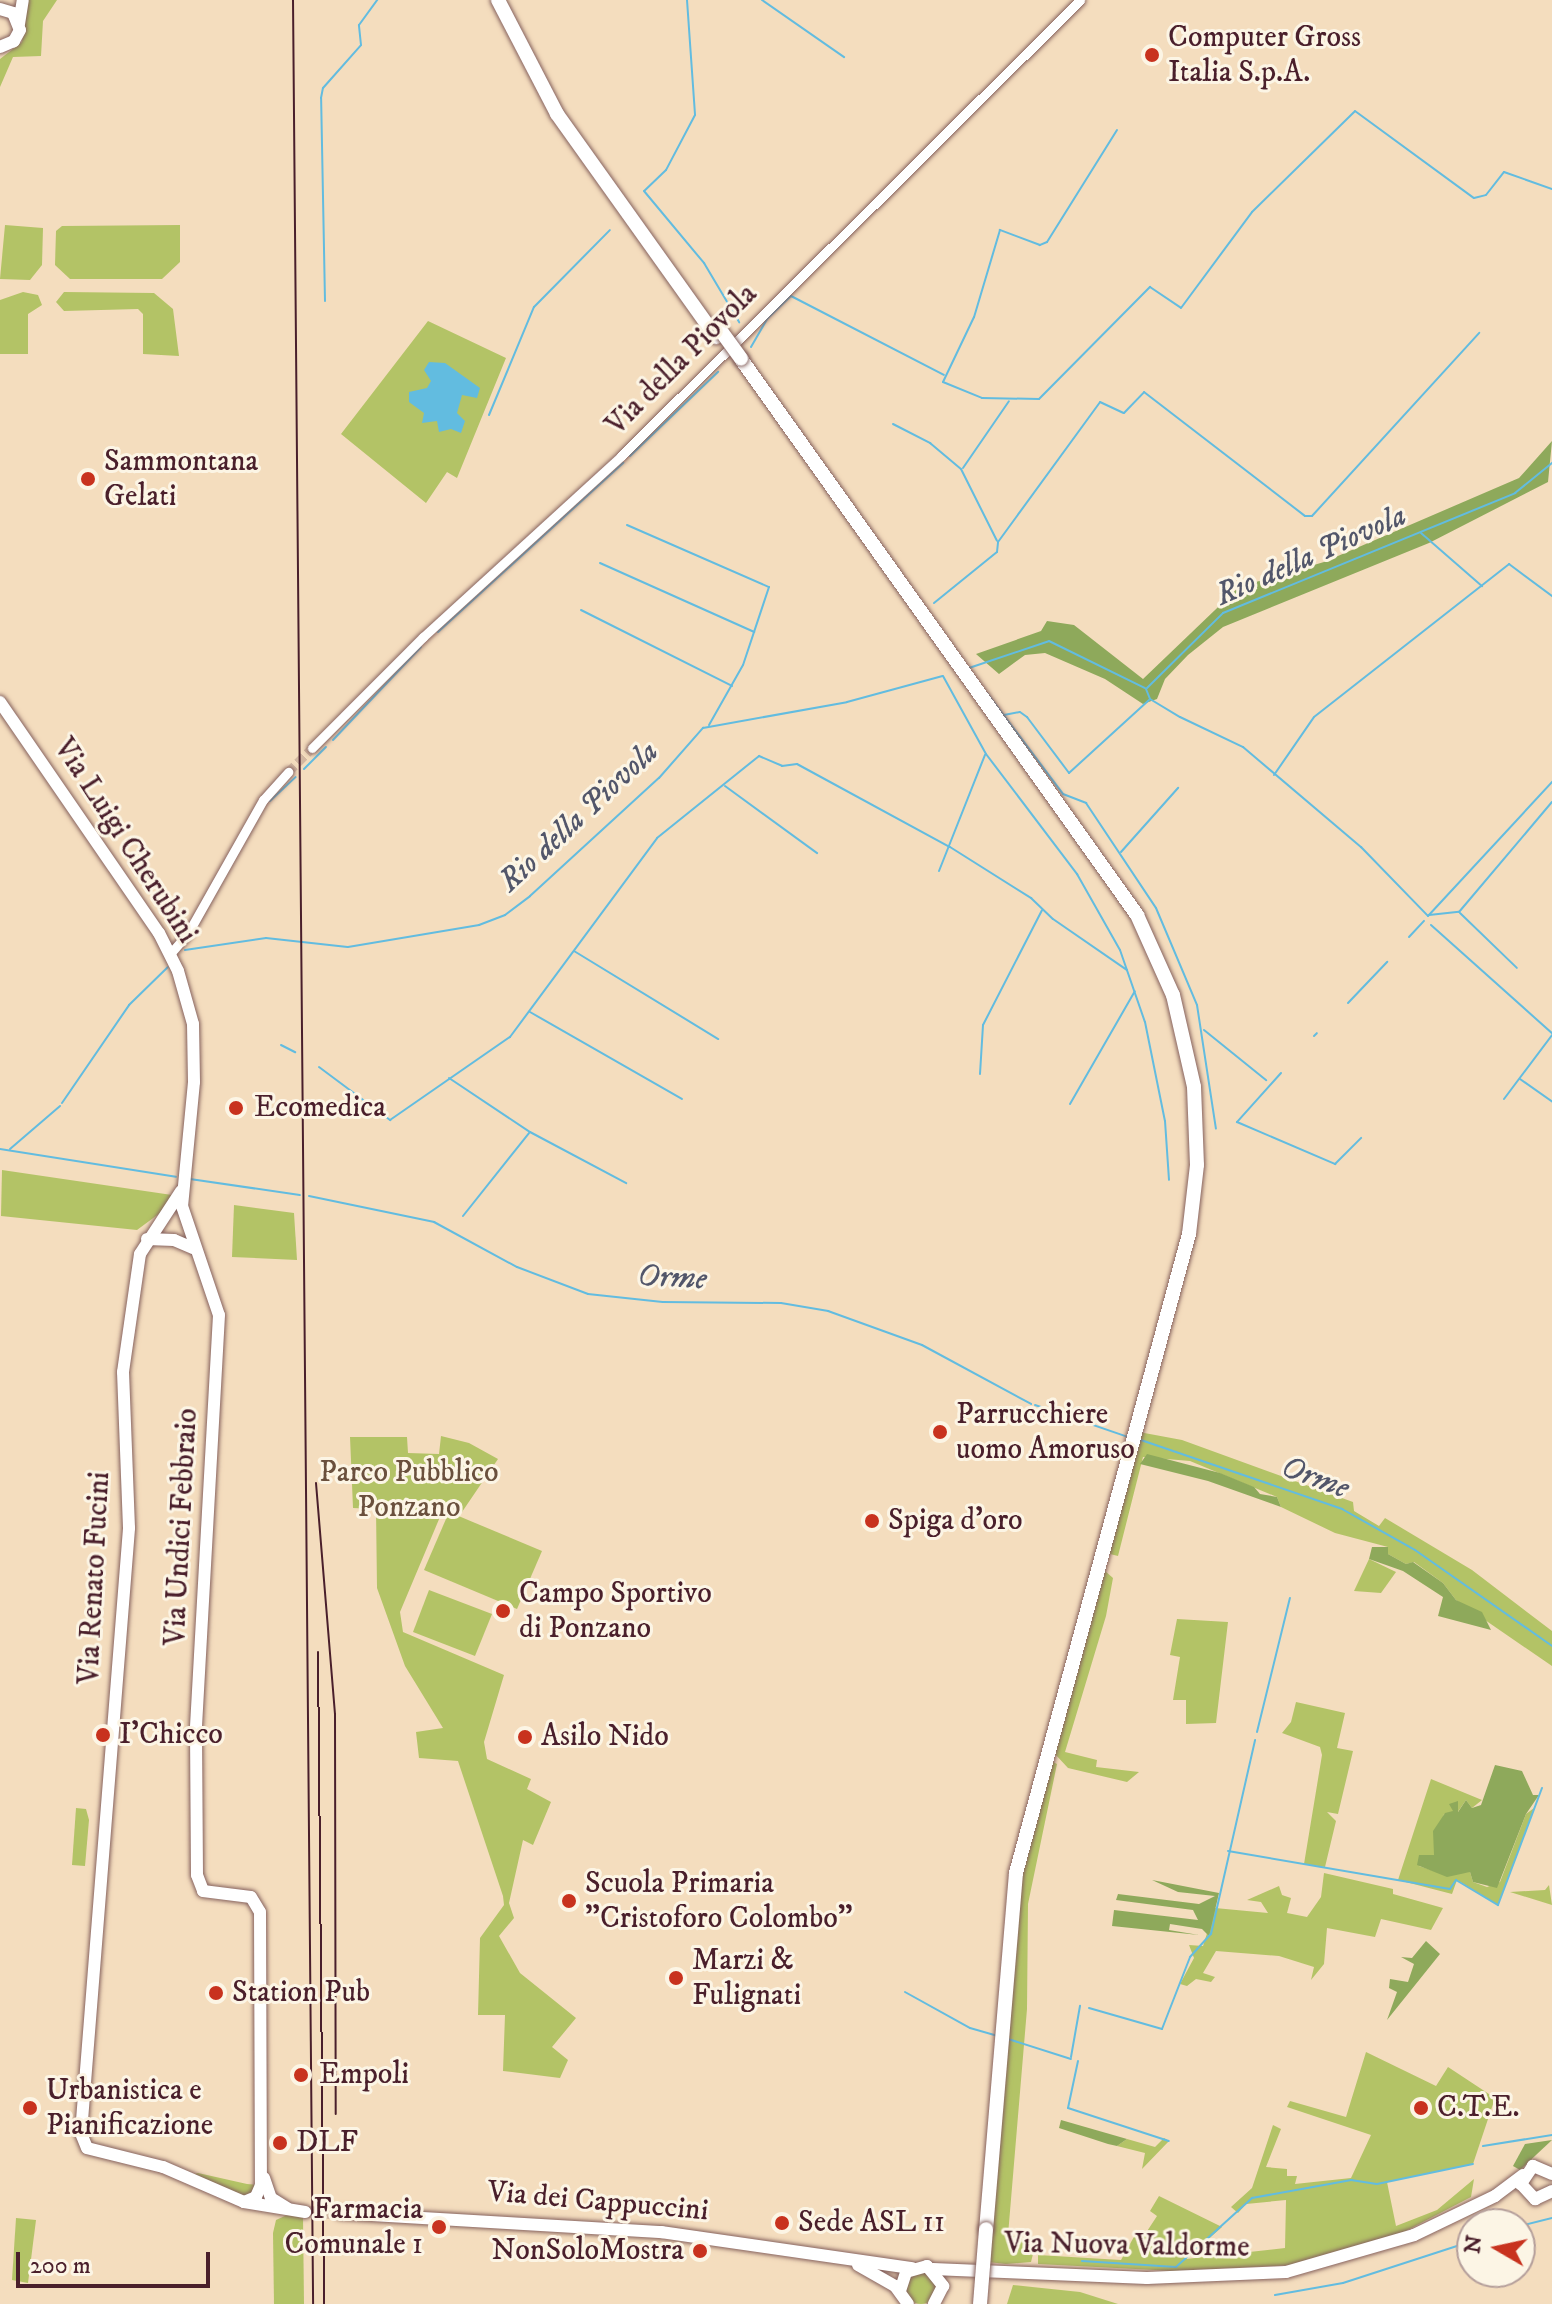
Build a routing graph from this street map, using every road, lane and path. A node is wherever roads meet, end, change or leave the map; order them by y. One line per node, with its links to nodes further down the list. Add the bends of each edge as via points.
1 (7, 0): 6 (main road)
2 (23, 0): 7 (main road)
3 (498, 0): 9 (highway, via 557,114)
4 (507, 0): 9 (highway, via 565,111)
5 (1080, 0): 13 (street, Via della Piovola, via 621,456 423,637)
6 (0, 8): 7 (main road, via 13,13)
7 (19, 24): 8 (main road, via 18,36)
8 (1, 49)
9 (719, 334): 29 (highway, via 1131,921 1165,996 1186,1087 1189,1173 1178,1247 1016,1873)
10 (0, 695): 12 (main road, Via Luigi Cherubini)
11 (0, 702): 12 (main road, Via Luigi Cherubini)
12 (10, 714): 15 (main road, Via Luigi Cherubini)
13 (312, 748)
14 (288, 772): 15 (street, via 263,800 188,933)
15 (169, 955): 16 (main road, Via Luigi Cherubini, via 187,998 196,1051)
16 (181, 1191): 17 (main road, Via Renato Fucini); 18 (main road, Via Undici Febbraio)
17 (147, 1239): 18 (main road, via 174,1240); 27 (main road, Via Renato Fucini, via 135,1273 122,1379 129,1528 81,2133 84,2146 163,2167)
18 (193, 1248): 21 (main road, Via Undici Febbraio, via 219,1315 196,1732 197,1875 203,1891 251,1897 258,1903)
19 (1552, 2155): 20 (main road, Via Nuova Valdorme)
20 (1537, 2166): 22 (main road); 23 (main road, Via Nuova Valdorme)
21 (261, 2169): 27 (main road, via 259,2194); 27 (main road, via 271,2198 300,2211)
22 (1552, 2174)
23 (1523, 2175): 24 (main road); 26 (main road, Via Nuova Valdorme)
24 (1525, 2193): 25 (main road, Via Nuova Valdorme, via 1535,2199); 26 (main road, Via Nuova Valdorme)
25 (1550, 2195)
26 (1495, 2196): 33 (main road, Via Nuova Valdorme, via 1414,2235 1286,2272 1147,2278)
27 (242, 2202)
28 (340, 2213): 30 (main road, Via dei Cappuccini, via 661,2232)
29 (981, 2230): 36 (highway); 37 (highway, bridge)
30 (850, 2261): 31 (main road, Via dei Cappuccini); 35 (main road, Via dei Cappuccini)
31 (912, 2268): 32 (main road, Via dei Cappuccini); 35 (main road, Via dei Cappuccini, via 902,2278)
32 (933, 2269): 33 (main road, Via Nuova Valdorme); 34 (main road)
33 (984, 2269): 34 (main road, Via Nuova Valdorme)
34 (939, 2298)
35 (906, 2301)
36 (971, 2304)
37 (980, 2304)

